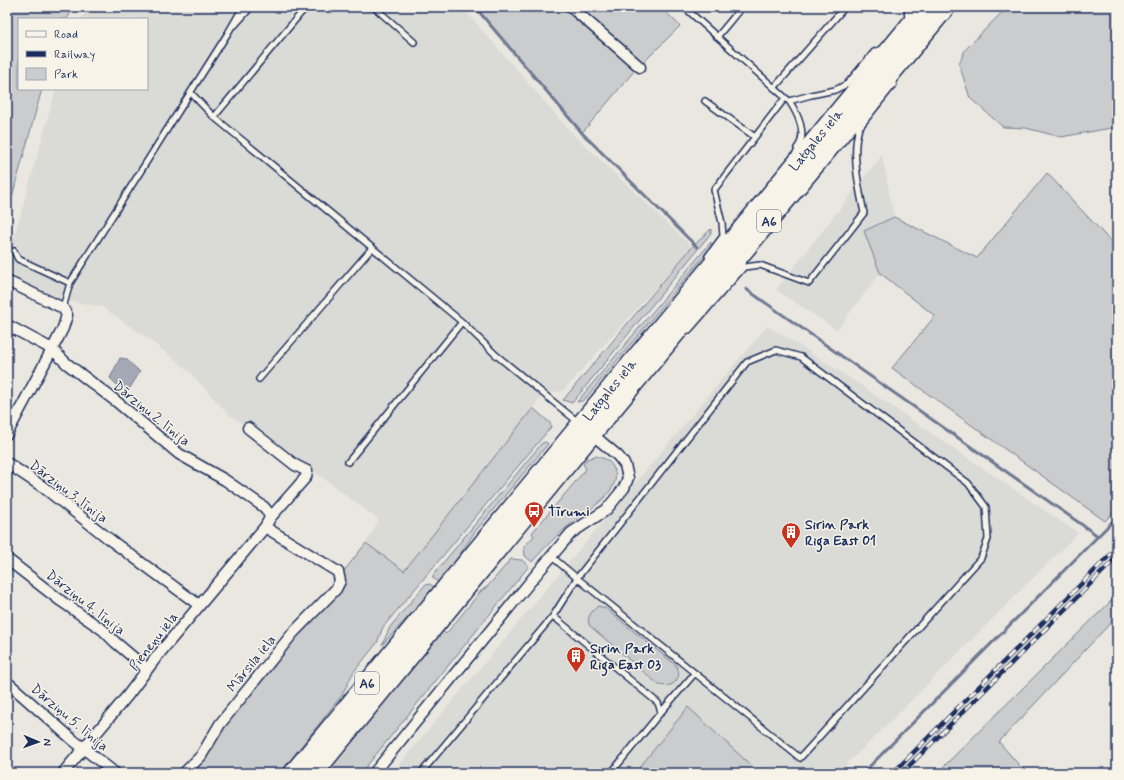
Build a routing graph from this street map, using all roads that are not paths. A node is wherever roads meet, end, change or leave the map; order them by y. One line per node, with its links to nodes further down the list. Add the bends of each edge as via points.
1 (243, 7): 12 (lane)
2 (251, 7): 12 (lane)
3 (306, 7): 23 (lane)
4 (374, 7): 15 (lane)
5 (571, 7): 17 (street)
6 (684, 7): 14 (lane)
7 (742, 7): 14 (lane)
8 (845, 7): 19 (lane)
9 (907, 7): 13 (lane)
10 (925, 7): 13 (highway, Latgales iela / A6)
11 (946, 7): 13 (highway, Latgales iela / A6)
12 (228, 33): 20 (lane)
13 (917, 36): 16 (highway, Latgales iela / A6); 40 (highway, Latgales iela / A6, via 652,367)
14 (717, 37): 19 (lane)
15 (414, 42)
16 (896, 43): 21 (lane, via 874,52 847,84 835,90); 27 (highway, Latgales iela / A6)
17 (640, 67)
18 (896, 81): 36 (lane, Latgales iela, via 859,128 855,145 864,213 809,284 760,265 744,267)
19 (774, 88): 21 (lane)
20 (191, 93): 23 (lane); 32 (lane)
21 (787, 100): 24 (lane); 25 (lane, via 796,110 802,132 800,144)
22 (705, 101): 24 (lane)
23 (214, 117): 28 (lane)
24 (755, 137): 30 (lane, via 714,190 723,236)
25 (792, 155)
26 (776, 177): 27 (lane)
27 (767, 199): 40 (highway, Latgales iela / A6, via 670,311)
28 (372, 248): 34 (lane); 38 (lane)
29 (14, 251): 32 (lane, via 18,259)
30 (706, 258)
31 (7, 281): 33 (street)
32 (70, 283): 33 (lane)
33 (63, 308): 37 (street, via 66,314 63,328)
34 (462, 322): 40 (lane, via 496,355); 42 (lane)
35 (7, 325): 37 (street, Dārziņu 2. līnija)
36 (684, 336)
37 (52, 349): 41 (street); 44 (street, Dārziņu 2. līnija, via 179,454 251,498 268,512)
38 (258, 379)
39 (248, 428): 44 (street, Pieneņu iela, via 307,471 306,477)
40 (586, 429): 45 (street, via 618,456 625,465 628,478 624,488 606,510 571,533); 59 (highway, Latgales iela / A6); 60 (highway, Latgales iela / A6, via 441,624)
41 (7, 434)
42 (348, 462)
43 (7, 463): 49 (street, Dārziņu 3. līnija, via 43,487)
44 (268, 522): 47 (street, Dārziņu 2. līnija); 49 (street, Pieneņu iela)
45 (551, 556): 48 (lane); 61 (street)
46 (7, 559): 51 (street, Dārziņu 4. līnija, via 103,630)
47 (338, 572): 58 (street, Mārsila iela, via 340,581 336,589 293,633 220,724 201,756)
48 (577, 578): 50 (lane); 52 (lane); 52 (lane, via 747,362 776,350 801,357 968,483 986,507 988,539 981,558 800,758)
49 (199, 605): 51 (street, Pieneņu iela)
50 (554, 616): 54 (lane, via 658,702); 62 (lane)
51 (148, 669): 55 (street, Pieneņu iela)
52 (695, 673): 54 (lane)
53 (7, 682): 55 (street, Dārziņu 5. līnija)
54 (661, 712): 63 (lane)
55 (84, 748): 56 (street, Pieneņu iela); 57 (street, Dārziņu 5. līnija)
56 (63, 773)
57 (115, 773)
58 (184, 773)
59 (293, 773)
60 (314, 773)
61 (374, 773)
62 (421, 773)
63 (611, 773)

